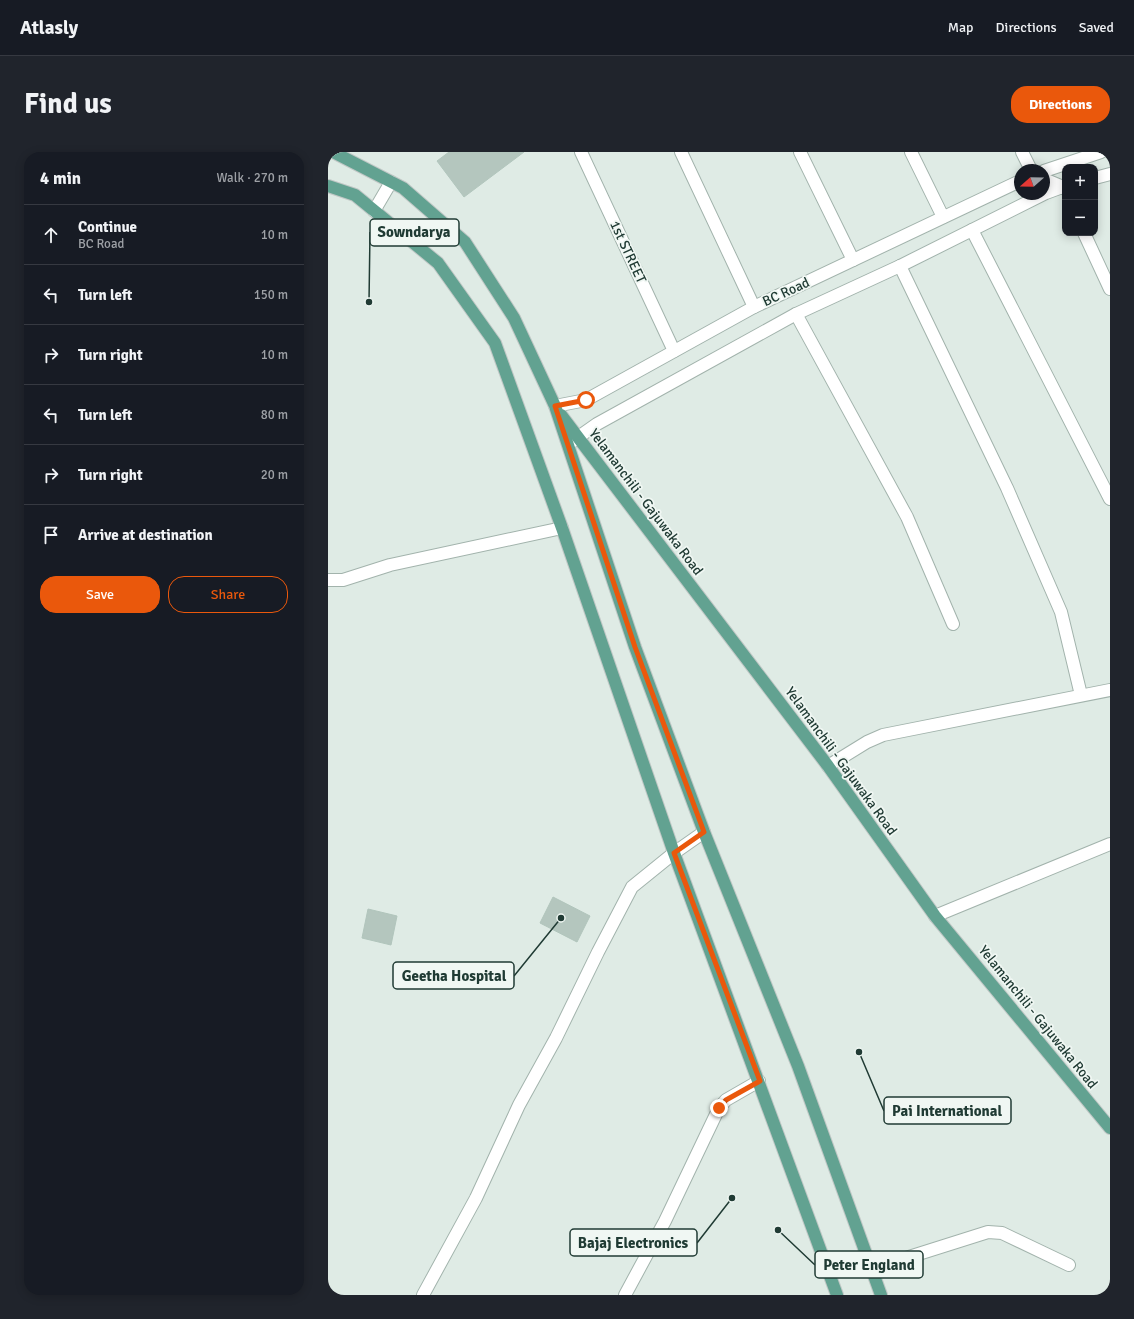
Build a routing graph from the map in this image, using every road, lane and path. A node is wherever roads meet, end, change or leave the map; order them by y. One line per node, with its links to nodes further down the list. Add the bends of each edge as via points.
1 (333, 152): 12 (main road)
2 (581, 152): 27 (street, 1st STREET)
3 (681, 152): 25 (street)
4 (800, 152): 22 (street)
5 (912, 152): 19 (street)
6 (1022, 152): 8 (street)
7 (1101, 152): 9 (street)
8 (1028, 164)
9 (1050, 169)
10 (1110, 174): 11 (street)
11 (1098, 177)
12 (391, 182): 18 (street); 28 (main road, via 403,188 465,242 514,318)
13 (1050, 182): 16 (street)
14 (1014, 184): 19 (street, BC Road)
15 (328, 186): 18 (main road, via 355,195)
16 (1062, 187)
17 (1062, 189): 20 (street, via 1046,193)
18 (374, 211): 32 (main road, via 438,263 495,343)
19 (943, 217): 22 (street, BC Road)
20 (972, 230): 23 (street); 31 (street)
21 (1085, 236): 24 (street)
22 (853, 260): 25 (street, BC Road)
23 (900, 266): 26 (street); 36 (street, via 1007,488 1061,612)
24 (1110, 289)
25 (754, 306): 27 (street, BC Road)
26 (796, 314): 29 (street, via 604,420); 34 (street, via 907,517)
27 (674, 351): 28 (street, BC Road, via 586,400)
28 (555, 406): 29 (main road, Yelamanchili - Gajuwaka Road); 30 (main road)
29 (578, 437): 30 (street); 37 (main road, Yelamanchili - Gajuwaka Road)
30 (568, 445): 38 (main road, via 635,647)
31 (1110, 499)
32 (562, 528): 33 (street, via 390,565 343,580); 40 (main road)
33 (328, 580)
34 (953, 624)
35 (1110, 690): 36 (street)
36 (1081, 695): 37 (street, via 883,735)
37 (828, 766): 41 (main road, Yelamanchili - Gajuwaka Road)
38 (704, 832): 40 (street); 45 (main road, via 798,1066)
39 (1110, 844): 41 (street)
40 (674, 853): 42 (main road); 46 (street, via 632,887 556,1038 519,1105 476,1198)
41 (936, 916): 43 (main road, Yelamanchili - Gajuwaka Road)
42 (760, 1081): 47 (street, via 726,1100 719,1108 666,1221); 48 (main road)
43 (1110, 1128)
44 (1069, 1266): 45 (street, via 1002,1233 988,1232)
45 (871, 1269): 49 (main road)
46 (423, 1295)
47 (624, 1295)
48 (837, 1295)
49 (880, 1295)

